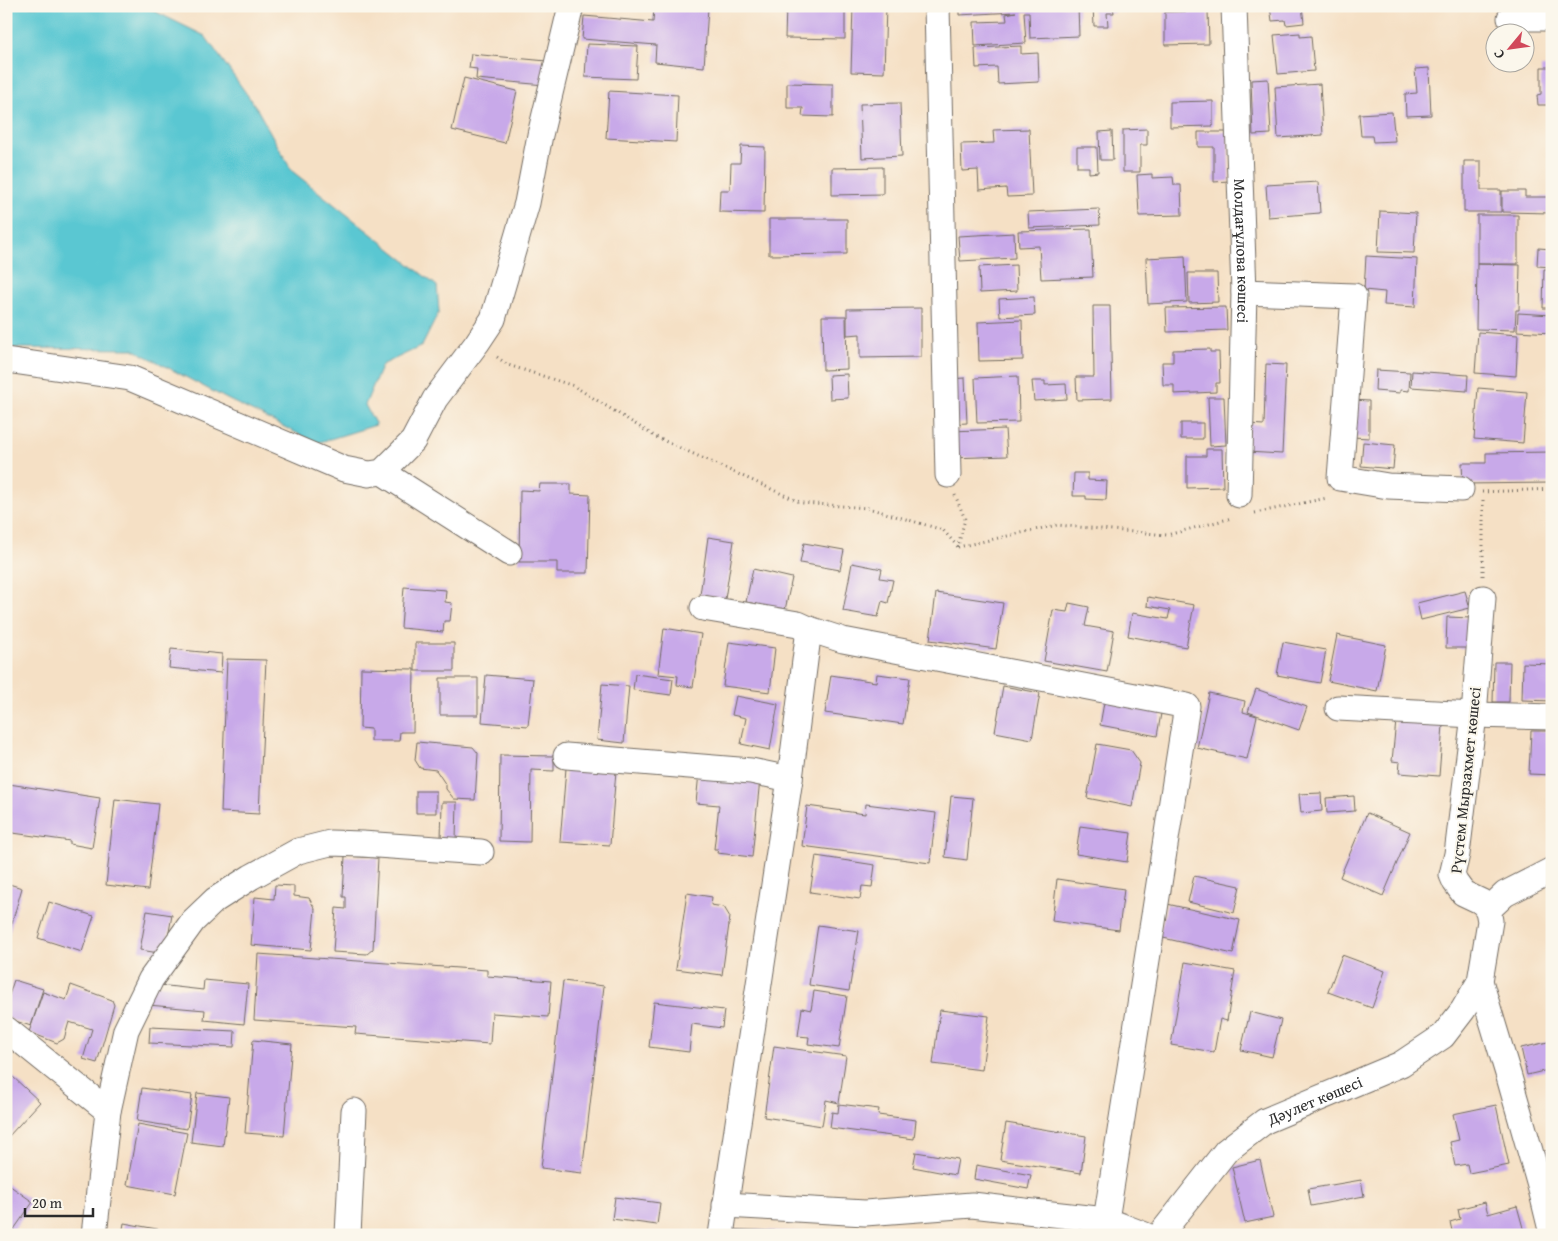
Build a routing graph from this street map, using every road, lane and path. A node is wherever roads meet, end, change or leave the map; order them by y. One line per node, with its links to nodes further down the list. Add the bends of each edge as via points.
1 (571, 6): 7 (street, via 527,203 493,319)
2 (937, 6): 10 (street)
3 (1234, 6): 6 (street, Молдағұлова көшесі)
4 (1510, 18): 5 (street)
5 (1552, 18)
6 (1244, 292): 11 (street, via 1354,296); 14 (street, Молдағұлова көшесі)
7 (477, 343): 9 (street, via 435,398 414,441); 15 (path, via 508,365 574,386 656,437 802,503 868,508 943,530)
8 (6, 360): 9 (street, via 130,378 344,469 369,474)
9 (382, 472): 16 (street)
10 (948, 475): 15 (path, via 965,519)
11 (1340, 478): 13 (street, via 1388,486); 14 (path, via 1329,498)
12 (1552, 489): 13 (path)
13 (1472, 491): 17 (path)
14 (1241, 509): 15 (path, via 1167,535 1057,525)
15 (958, 547)
16 (509, 553)
17 (1483, 598): 21 (street, Рүстем Мырзахмет көшесі)
18 (703, 608): 19 (street, via 798,624)
19 (809, 629): 24 (street); 33 (street, via 843,640 1187,706)
20 (1338, 708): 21 (street)
21 (1474, 715): 22 (street); 27 (street, Рүстем Мырзахмет көшесі, via 1452,874 1463,893 1482,902)
22 (1552, 717)
23 (566, 756): 24 (street, via 751,770)
24 (790, 779): 32 (street)
25 (481, 852): 30 (street, via 330,843 298,851 215,900 193,921 151,979 126,1030)
26 (1552, 870): 27 (street, via 1505,894)
27 (1488, 910): 28 (street, via 1490,921)
28 (1480, 981): 34 (street); 39 (street, Дәулет көшесі, via 1443,1036 1401,1064 1264,1121 1226,1151)
29 (6, 1029): 30 (street)
30 (108, 1110): 35 (street)
31 (354, 1111): 36 (street)
32 (725, 1205): 33 (street, via 865,1212 972,1205); 37 (street)
33 (1106, 1220): 38 (street)
34 (1552, 1234)
35 (94, 1235)
36 (348, 1235)
37 (721, 1235)
38 (1145, 1235)
39 (1160, 1235)

